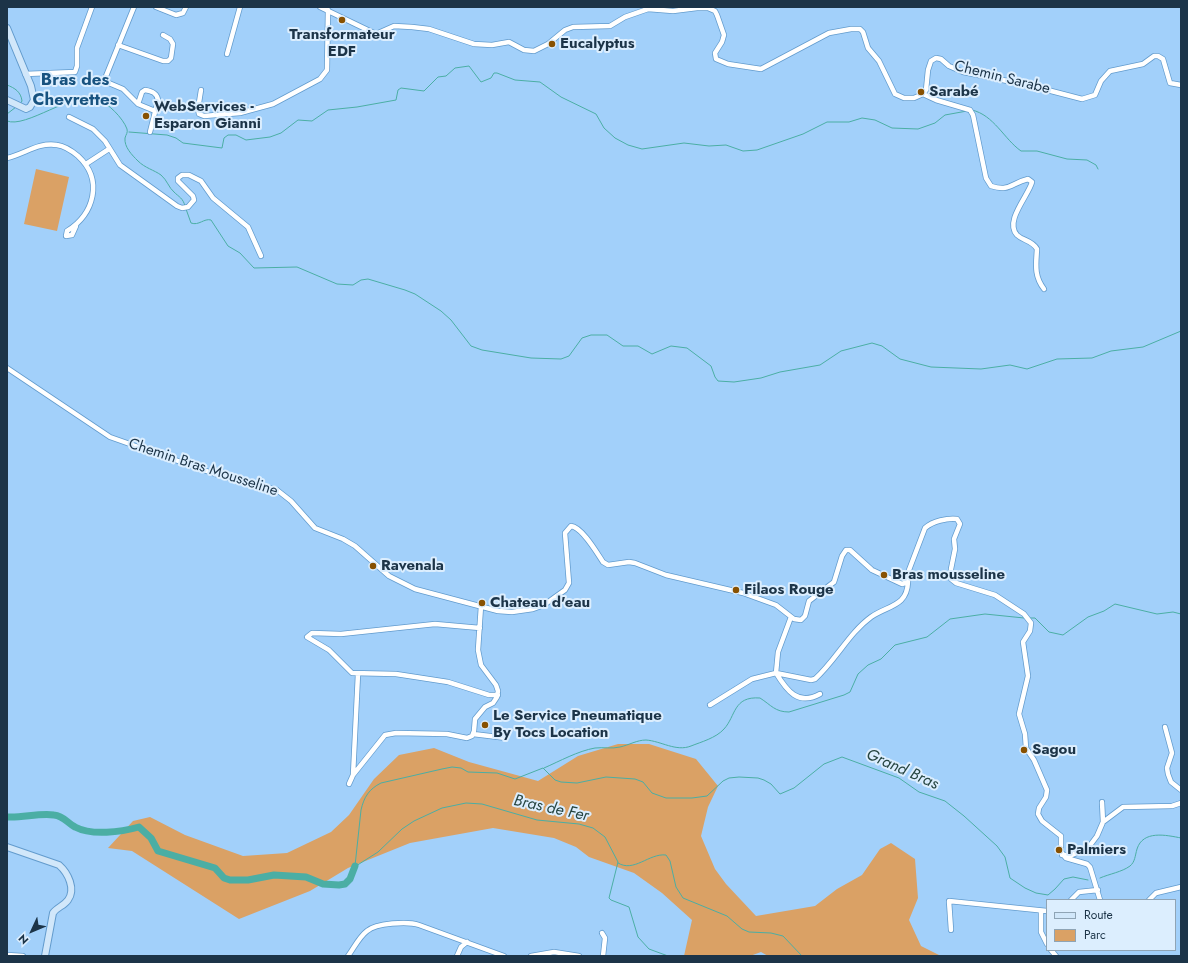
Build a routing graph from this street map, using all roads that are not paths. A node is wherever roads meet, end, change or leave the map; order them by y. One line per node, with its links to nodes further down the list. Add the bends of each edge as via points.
1 (92, 7): 12 (street, via 77,48 75,72)
2 (134, 7): 10 (street)
3 (156, 7): 4 (street, via 176,15 183,13)
4 (186, 7)
5 (240, 7): 11 (street)
6 (320, 7): 7 (street)
7 (328, 10): 14 (street, via 327,70 320,79 273,104 240,113 204,116 199,114); 15 (street, via 376,34 394,26 412,27 429,29 474,44 509,42 534,51 573,27 610,26 625,17 648,9 673,11 708,8 718,15 724,36 715,53 716,59 728,64 757,69 768,66 829,33 856,29 863,32 868,48 879,61 895,94 904,98 914,98)
8 (7, 28): 12 (street)
9 (163, 34): 10 (street, via 173,44 171,58 168,61)
10 (118, 45): 17 (street, via 104,81 123,89)
11 (227, 54)
12 (25, 74): 16 (street, via 34,100 28,108 20,108)
13 (1181, 85): 15 (street, Chemin Sarabe, via 1170,83 1163,59 1158,56 1142,64 1110,71 1101,81 1095,95 1082,99 963,72 936,58 931,61)
14 (201, 90)
15 (923, 94): 26 (street, via 970,110 986,178 991,186 1003,189 1023,180 1028,179 1032,182 1021,201 1014,229 1019,237 1035,245 1037,249 1035,270)
16 (8, 101)
17 (138, 104): 18 (street); 18 (street, via 144,90 155,93 158,100)
18 (155, 111): 20 (street)
19 (69, 117): 21 (street, via 93,129)
20 (150, 132)
21 (110, 149): 23 (street); 25 (street, via 122,167 182,208 190,206 194,200 178,178 189,175 198,179 213,198 248,227)
22 (7, 158): 23 (street, via 40,145 56,145 72,151)
23 (86, 164): 24 (street, via 93,195 89,208)
24 (76, 226)
25 (261, 256)
26 (1044, 289)
27 (7, 368): 29 (street, Chemin Bras Mousseline, via 110,437 215,474 277,490 291,501 315,528 355,546 389,576 416,590)
28 (908, 582): 30 (street, via 902,584 879,574 850,550 846,550 834,582 809,601 803,619); 33 (street, via 908,592 902,600 871,618 857,630 840,653 815,679); 47 (street, via 908,570 925,528 940,521 957,519 960,524 954,539 951,579 956,583 994,595 1024,614 1032,623 1023,642 1028,676 1019,714 1026,748 1047,790 1038,814 1042,821 1061,836)
29 (481, 606): 30 (street, Chemin Bras Mousseline, via 512,612 532,610 565,590 569,577 566,533 571,526 582,533 608,565 635,563 666,575 743,593 776,605); 31 (street)
30 (791, 617): 33 (street, via 778,652)
31 (480, 628): 32 (street, via 435,624 341,634 312,633 307,637 330,650 350,671); 35 (street, via 478,650 481,665 496,685)
32 (358, 674): 35 (street, via 396,674 448,682 489,695); 40 (street)
33 (776, 674): 34 (street, via 793,694 812,698); 36 (street, via 752,679)
34 (820, 694)
35 (498, 695): 38 (street, via 475,719)
36 (710, 705)
37 (1165, 727): 42 (street, via 1172,753 1167,768 1168,774 1171,782)
38 (472, 734): 39 (street); 40 (street, via 467,738 446,734 385,735)
39 (506, 738)
40 (353, 775): 41 (street)
41 (349, 784)
42 (1181, 790)
43 (1102, 802): 45 (street)
44 (1181, 803): 45 (street, via 1172,806 1123,807)
45 (1103, 822): 47 (street, via 1098,836 1088,848 1072,855)
46 (7, 847): 61 (street, via 59,865 70,881 68,900 53,913)
47 (1062, 855): 49 (street, via 1071,861 1088,865)
48 (1181, 887): 52 (street, via 1156,893)
49 (1098, 890): 50 (street, via 1080,892); 51 (street)
50 (1072, 899)
51 (1100, 899)
52 (1150, 899)
53 (1041, 911): 54 (street); 55 (street, via 949,901); 58 (street, via 1042,937)
54 (1046, 911)
55 (951, 930)
56 (602, 933): 67 (street, via 605,938)
57 (467, 942): 62 (street, via 407,922 371,928); 63 (street); 64 (street)
58 (1046, 943)
59 (7, 955): 60 (street)
60 (23, 956)
61 (45, 956)
62 (348, 956)
63 (457, 956)
64 (504, 956)
65 (531, 956): 66 (street, via 554,952)
66 (579, 956)
67 (603, 956)

